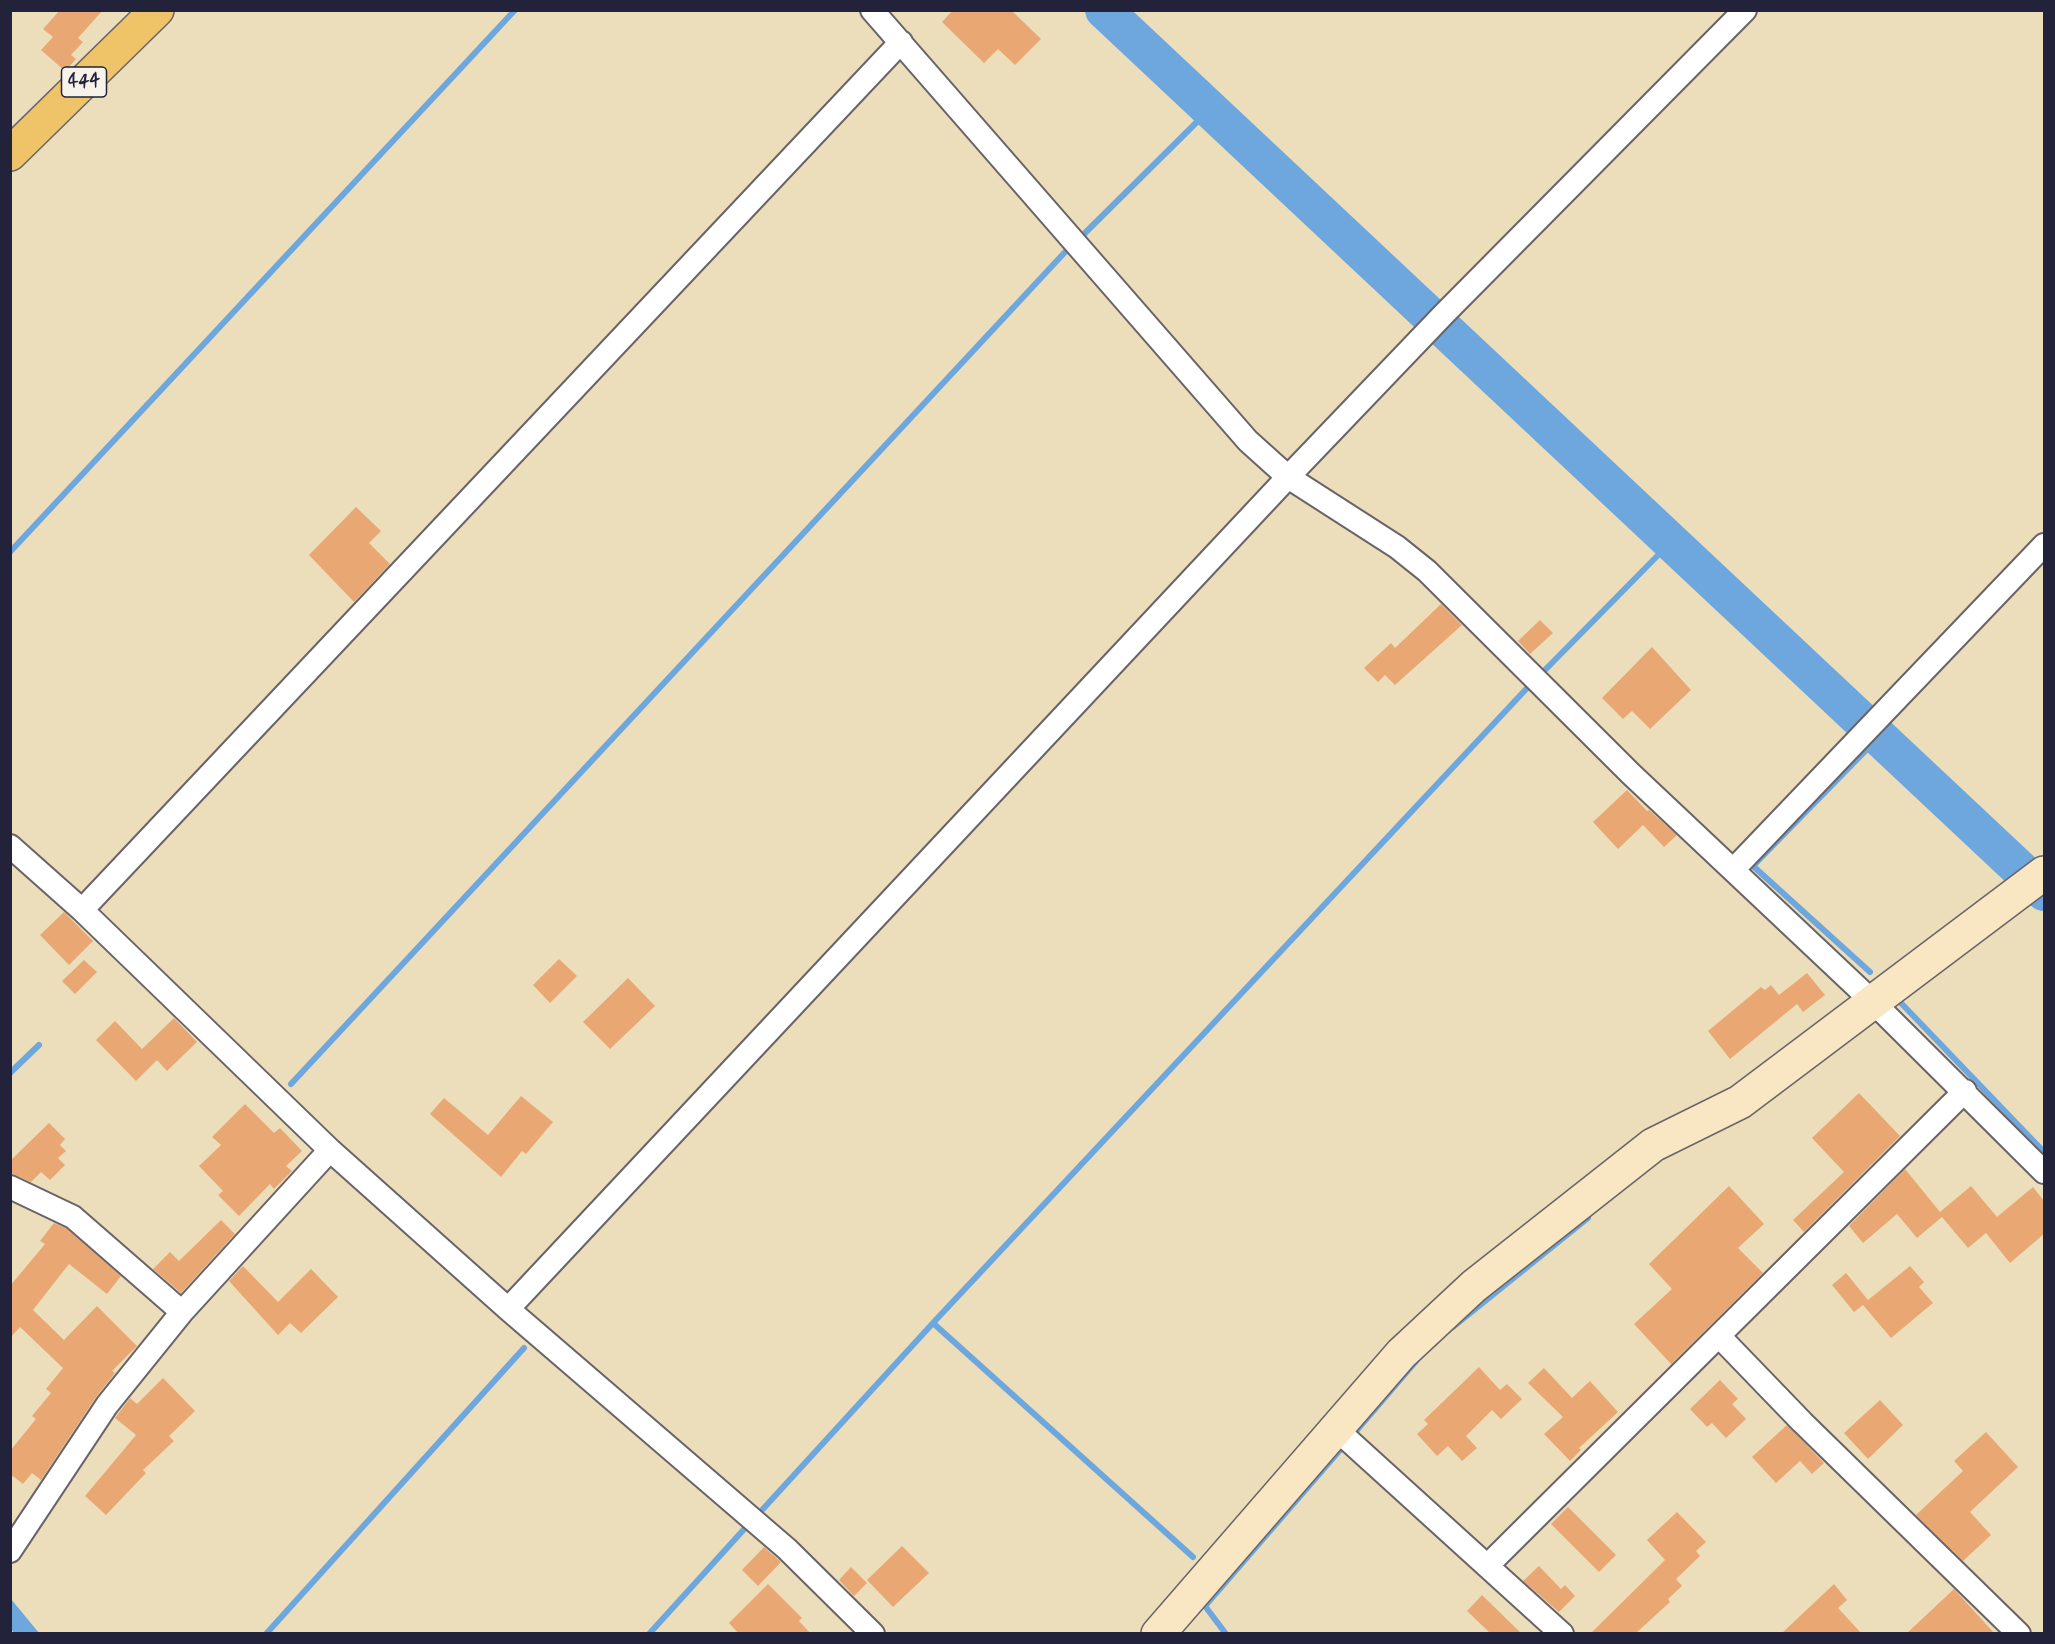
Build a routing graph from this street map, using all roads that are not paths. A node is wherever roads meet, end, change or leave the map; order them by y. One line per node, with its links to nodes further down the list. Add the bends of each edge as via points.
1 (157, 10): 5 (highway, 444)
2 (872, 10): 4 (street)
3 (1744, 10): 6 (street)
4 (901, 42): 6 (street, via 1207,397); 11 (street)
5 (10, 154)
6 (1288, 477): 9 (street, via 1397,547 1427,571); 17 (street)
7 (2044, 545): 9 (street)
8 (10, 846): 11 (street)
9 (1733, 870): 12 (street)
10 (2044, 873): 12 (street)
11 (82, 910): 14 (street)
12 (1874, 1003): 13 (street); 20 (street, via 1740,1102 1653,1145 1474,1286 1401,1354)
13 (1965, 1091): 15 (street); 19 (street)
14 (330, 1150): 17 (street); 18 (street)
15 (2044, 1172)
16 (10, 1187): 18 (street, via 73,1217)
17 (508, 1309): 24 (street, via 788,1549)
18 (182, 1312): 21 (street, via 107,1405)
19 (1719, 1336): 22 (street); 23 (street)
20 (1335, 1428): 22 (street); 25 (street)
21 (10, 1551)
22 (1487, 1566): 26 (street)
23 (2016, 1632)
24 (873, 1634)
25 (1158, 1634)
26 (1562, 1634)

